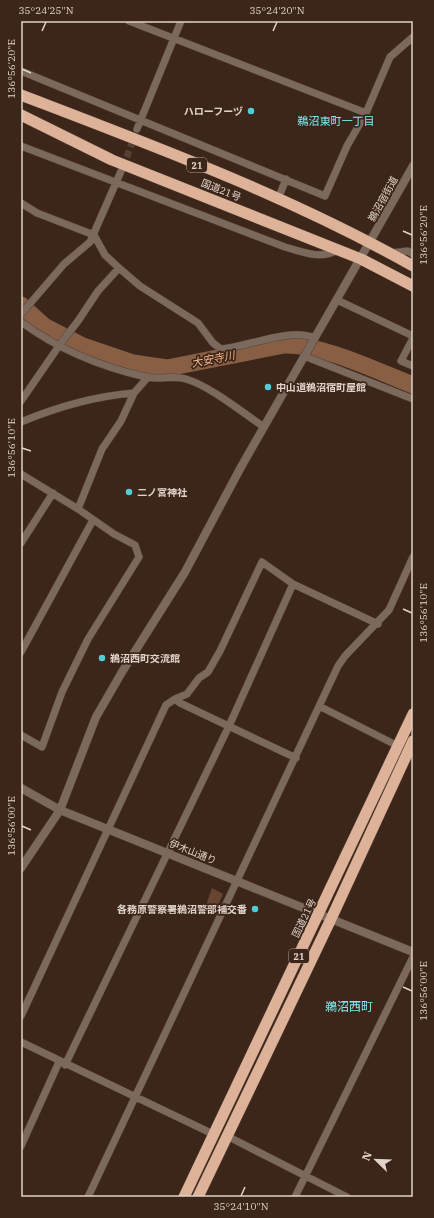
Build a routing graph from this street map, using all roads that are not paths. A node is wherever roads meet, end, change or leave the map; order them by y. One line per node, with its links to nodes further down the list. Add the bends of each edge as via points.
1 (129, 21): 4 (street)
2 (181, 21): 4 (street)
3 (413, 37): 7 (street, via 390,57)
4 (174, 39): 7 (street); 9 (street)
5 (21, 71): 9 (street)
6 (21, 95): 16 (highway, 国道21号 / 21)
7 (366, 113): 14 (street, via 347,146 325,196)
8 (21, 115): 20 (highway, 国道21号, via 112,160)
9 (141, 120): 10 (street); 14 (street)
10 (137, 129)
11 (21, 146): 15 (street)
12 (413, 166): 19 (street, 鵜沼宿街道)
13 (122, 169): 15 (street)
14 (286, 179): 16 (street)
15 (117, 184): 18 (street); 20 (street, via 285,247 318,256)
16 (278, 199): 19 (highway, 国道21号 / 21)
17 (21, 203): 18 (street, via 37,213)
18 (94, 235): 25 (street, via 105,255); 28 (street)
19 (370, 242): 21 (highway, 国道21号 / 21); 23 (street, 鵜沼宿街道)
20 (338, 250): 23 (highway, 国道21号)
21 (391, 254): 22 (street, via 408,251); 24 (highway, 国道21号 / 21)
22 (413, 254)
23 (361, 259): 26 (highway, 国道21号); 27 (street, 鵜沼宿街道)
24 (413, 266)
25 (119, 268): 31 (street, via 140,286 198,323 213,343 221,349 280,337 303,335); 32 (street, via 98,291)
26 (413, 286)
27 (338, 300): 30 (street); 31 (street, 鵜沼宿街道)
28 (21, 314)
29 (21, 322): 32 (street)
30 (413, 337): 34 (street, via 401,361)
31 (314, 339): 33 (street, 鵜沼宿街道)
32 (59, 345): 35 (street, via 101,364); 38 (street)
33 (305, 354): 37 (street); 40 (street, 鵜沼宿街道)
34 (413, 366)
35 (148, 378): 36 (street); 40 (street, via 186,379 207,389)
36 (134, 393): 39 (street, via 52,409); 43 (street, via 102,449)
37 (413, 399)
38 (21, 401)
39 (21, 422)
40 (264, 427): 59 (street, 鵜沼宿街道, via 185,572 96,717)
41 (21, 474): 42 (street)
42 (53, 493): 43 (street); 45 (street)
43 (78, 509): 44 (street)
44 (93, 520): 49 (street); 54 (street, via 135,545 139,558 88,639 62,692 42,747)
45 (21, 543)
46 (413, 557): 48 (street, via 389,610)
47 (294, 584): 48 (street); 50 (street, via 262,562 208,672 199,678 187,694); 53 (street)
48 (378, 624): 51 (street, via 345,656)
49 (21, 652)
50 (175, 699): 53 (street); 60 (street, via 166,705)
51 (319, 706): 56 (street); 57 (street)
52 (413, 714): 56 (highway, 国道21号 / 21)
53 (229, 726): 57 (street); 61 (street)
54 (21, 735)
55 (413, 740): 56 (highway, 国道21号 / 21)
56 (406, 751): 64 (highway, 国道21号 / 21); 65 (highway, 国道21号 / 21)
57 (296, 758): 63 (street)
58 (21, 788): 59 (street, 伊木山通り)
59 (60, 810): 60 (street, 伊木山通り); 62 (street)
60 (108, 828): 61 (street, 伊木山通り); 68 (street)
61 (168, 853): 63 (street, 伊木山通り); 70 (street)
62 (21, 868)
63 (236, 881): 64 (street, 伊木山通り); 71 (street)
64 (319, 914): 65 (street, 伊木山通り); 72 (highway, 国道21号 / 21)
65 (331, 918): 66 (street, 伊木山通り); 73 (highway, 国道21号 / 21)
66 (413, 952)
67 (413, 957): 75 (street)
68 (21, 1016)
69 (21, 1042): 70 (street)
70 (62, 1063): 71 (street); 74 (street)
71 (135, 1097): 72 (street); 76 (street)
72 (215, 1135): 77 (highway, 国道21号 / 21)
73 (227, 1136): 75 (street); 78 (highway, 国道21号 / 21)
74 (21, 1146)
75 (305, 1177): 79 (street); 80 (street)
76 (88, 1197)
77 (184, 1197)
78 (198, 1197)
79 (295, 1197)
80 (347, 1197)

